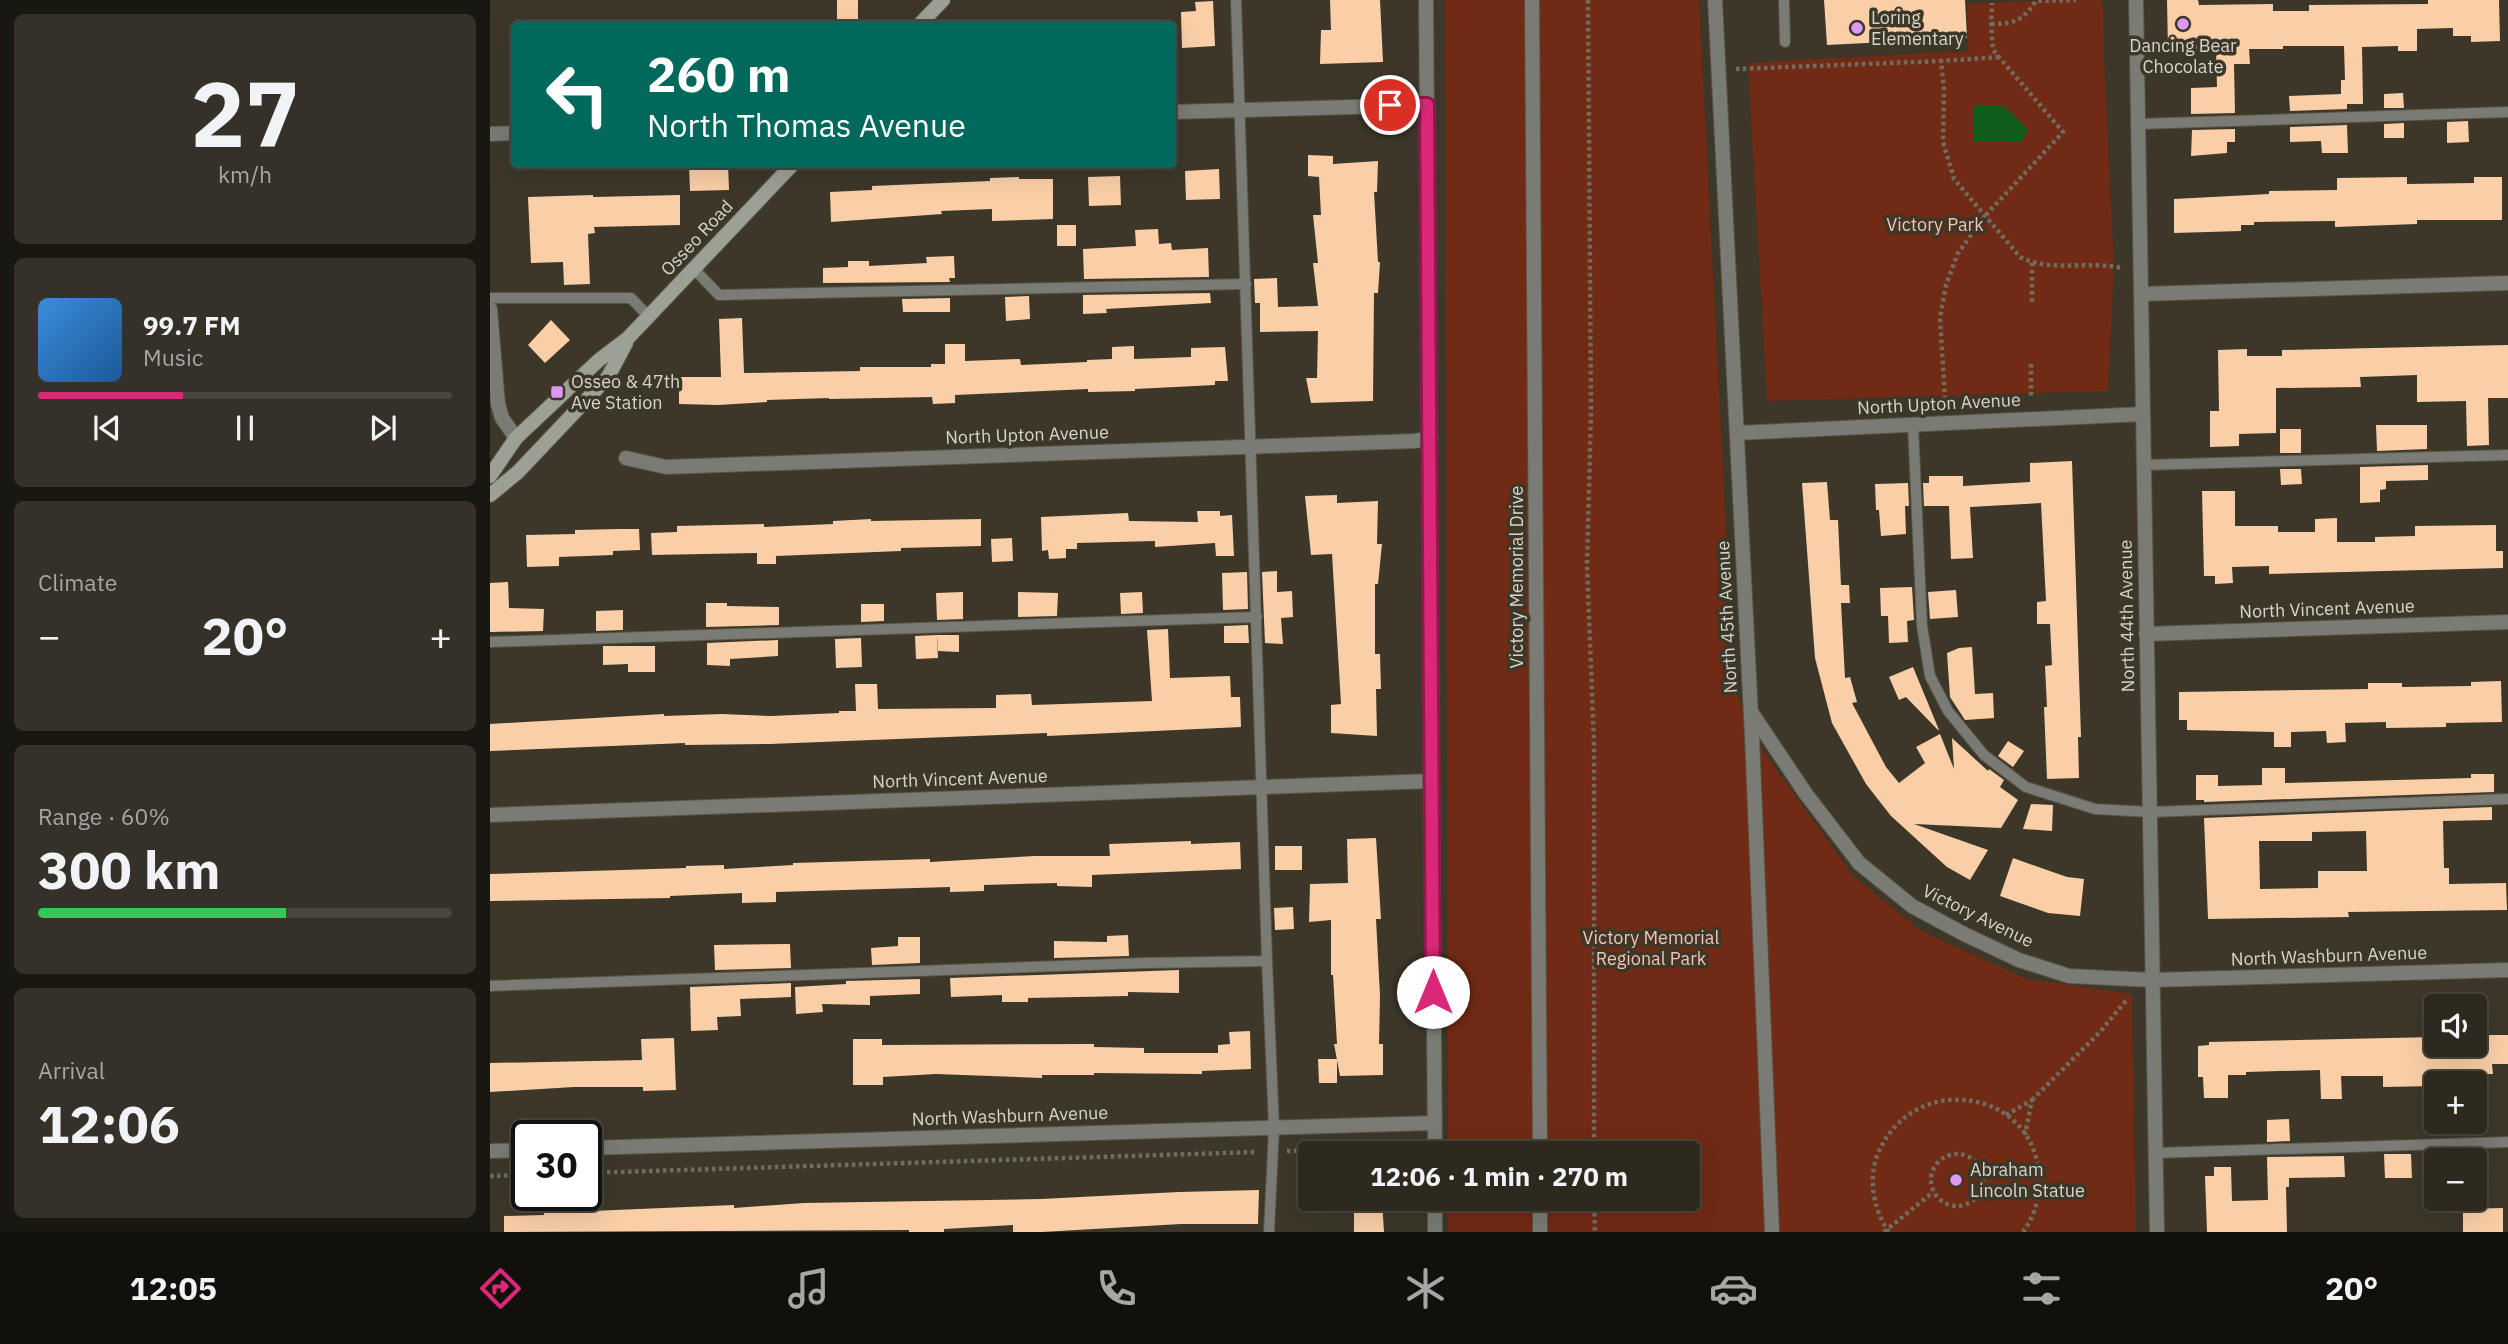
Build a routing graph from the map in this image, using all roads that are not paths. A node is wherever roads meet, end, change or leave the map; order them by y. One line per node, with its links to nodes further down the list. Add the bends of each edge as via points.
1 (943, 0): 8 (main road)
2 (1236, 0): 11 (lane)
3 (1426, 0): 10 (street)
4 (1532, 0): 55 (street, Victory Memorial Drive)
5 (1715, 0): 29 (street, North 45th Avenue)
6 (1784, 0): 9 (lane)
7 (2136, 0): 14 (street, North 44th Avenue)
8 (923, 21)
9 (1785, 42)
10 (1427, 105): 11 (street); 31 (street)
11 (1240, 110): 12 (street); 20 (lane)
12 (1176, 112)
13 (2508, 112): 14 (lane)
14 (2138, 124): 21 (street, North 44th Avenue)
15 (511, 133): 16 (street)
16 (490, 134)
17 (789, 168): 18 (main road, Osseo Road)
18 (694, 269): 20 (lane, via 719,295); 24 (main road, Osseo Road)
19 (2508, 283): 21 (street)
20 (1246, 284): 32 (lane)
21 (2141, 294): 27 (street, North 44th Avenue)
22 (490, 298): 24 (lane, via 631,298)
23 (490, 309): 26 (street)
24 (649, 317): 25 (main road, Osseo Road)
25 (628, 338): 30 (main road, Osseo Road); 37 (main road, Osseo Road, via 608,377 527,463)
26 (494, 404): 30 (street)
27 (2143, 414): 28 (street, North Upton Avenue); 35 (street, North 44th Avenue)
28 (1913, 425): 29 (street, North Upton Avenue); 46 (lane, via 1922,626 1930,676 1948,711 1984,755 2026,787 2095,809)
29 (1737, 433): 42 (street, North 45th Avenue)
30 (516, 438): 36 (main road, Osseo Road)
31 (1430, 438): 32 (street, North Upton Avenue); 43 (street)
32 (1252, 446): 34 (street, North Upton Avenue, via 666,467); 38 (lane)
33 (2508, 455): 35 (lane)
34 (626, 458)
35 (2144, 465): 40 (street, North 44th Avenue)
36 (490, 476)
37 (490, 495)
38 (1257, 617): 41 (lane); 44 (lane)
39 (2508, 622): 40 (street, North Vincent Avenue)
40 (2147, 634): 46 (street, North 44th Avenue)
41 (490, 642)
42 (1751, 712): 50 (street, Victory Avenue, via 1805,794 1859,863 1912,906 2019,960 2069,976); 66 (street, North 45th Avenue)
43 (1432, 781): 44 (street, North Vincent Avenue); 52 (street)
44 (1261, 788): 47 (street, North Vincent Avenue); 48 (lane)
45 (2508, 799): 46 (lane)
46 (2150, 812): 50 (street, North 44th Avenue)
47 (490, 815)
48 (1267, 961): 51 (lane); 53 (lane)
49 (2508, 970): 50 (street, North Washburn Avenue)
50 (2152, 980): 60 (street, North 44th Avenue)
51 (490, 986)
52 (1434, 1123): 53 (street, North Washburn Avenue); 54 (street)
53 (1274, 1128): 57 (street, North Washburn Avenue); 63 (lane)
54 (1435, 1141)
55 (1540, 1141)
56 (2508, 1142): 60 (lane)
57 (602, 1148)
58 (511, 1150): 59 (street)
59 (490, 1151)
60 (2155, 1153): 67 (street, North 44th Avenue)
61 (1435, 1211): 64 (street)
62 (1540, 1211): 65 (street)
63 (1269, 1232)
64 (1435, 1232)
65 (1541, 1232)
66 (1772, 1232)
67 (2157, 1232)

